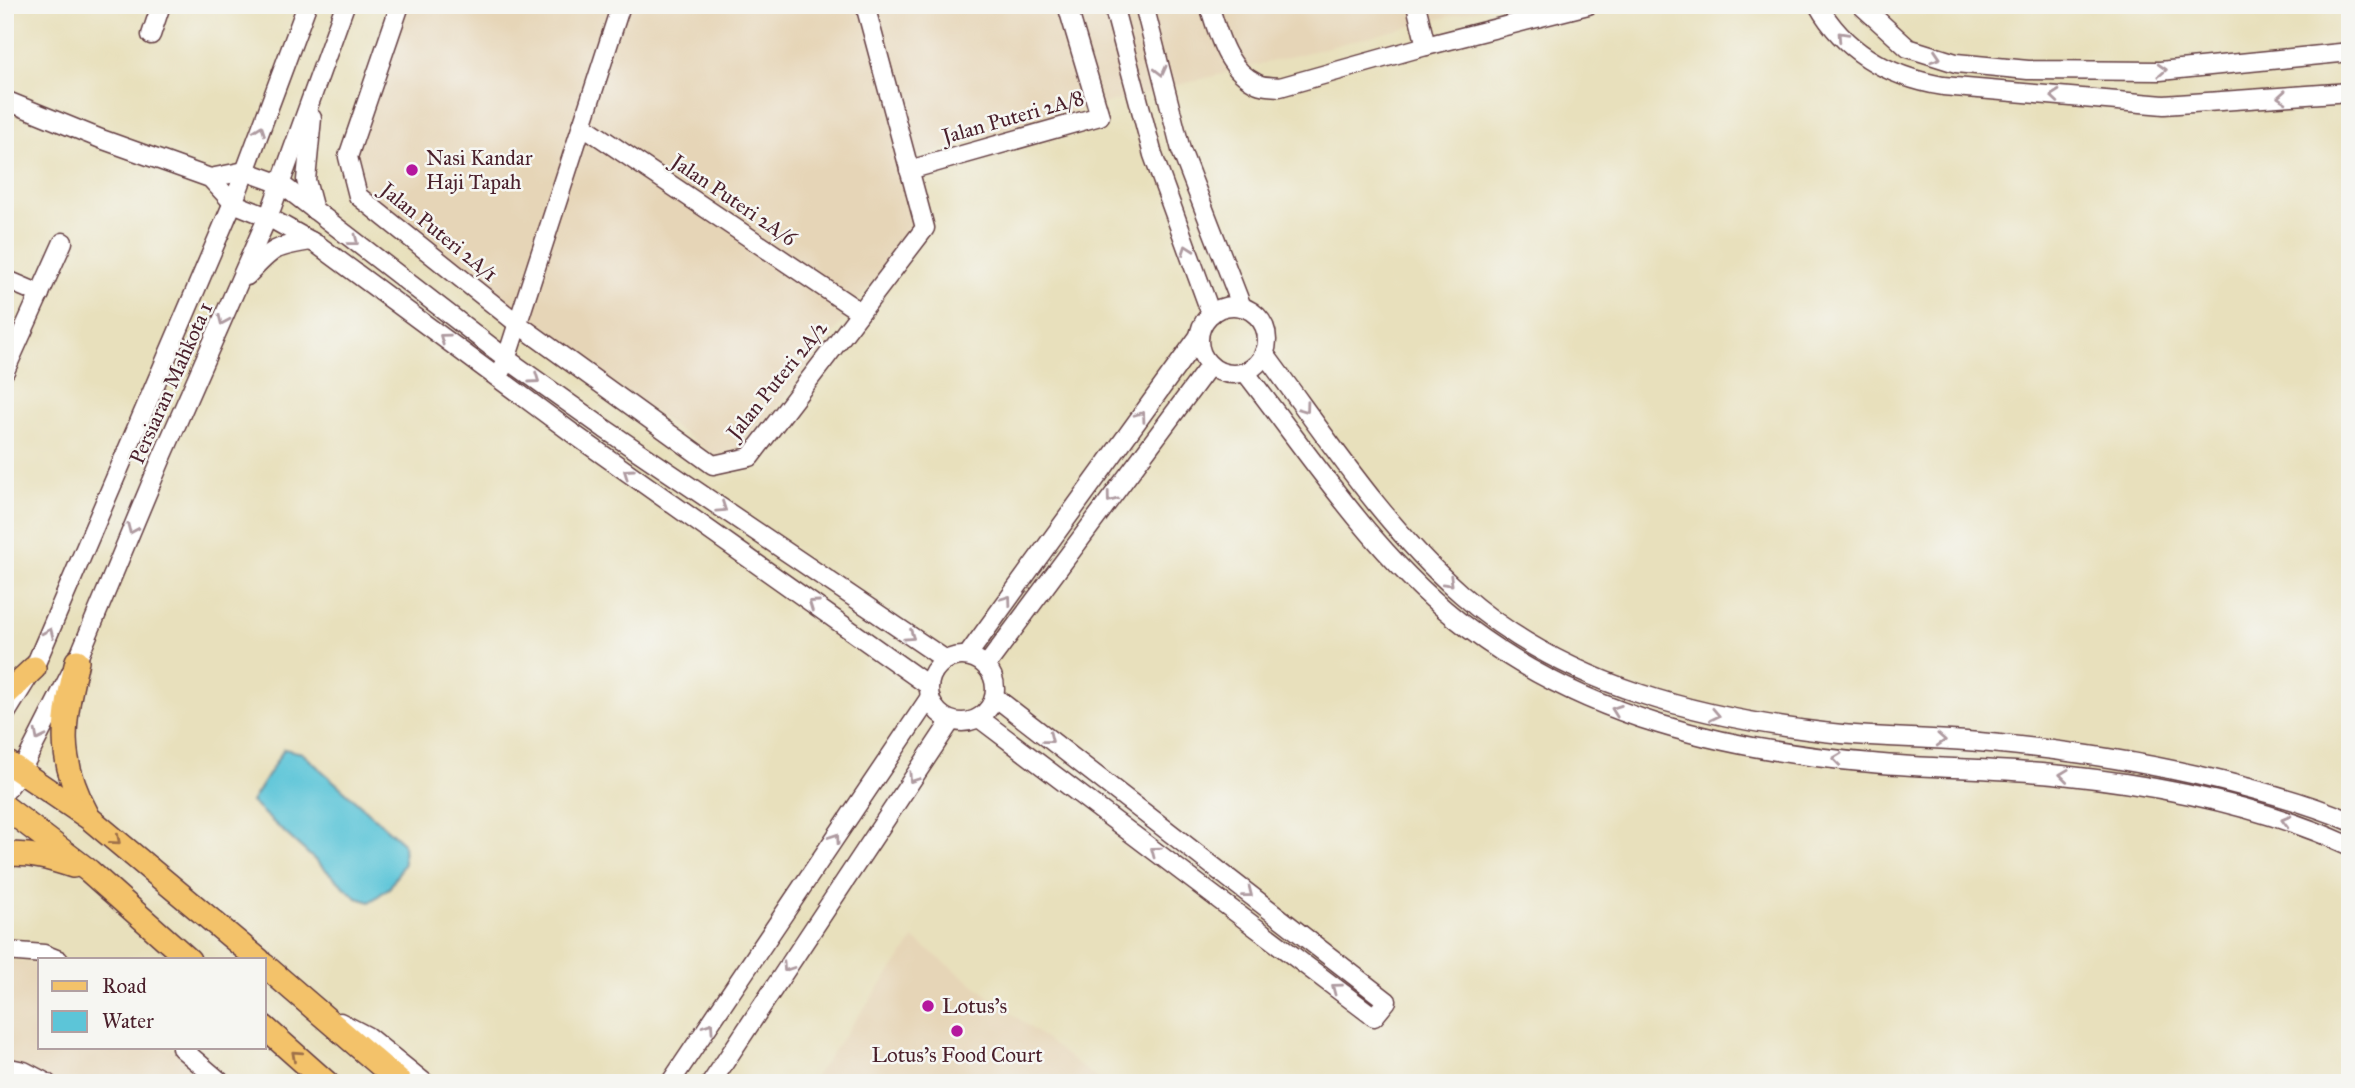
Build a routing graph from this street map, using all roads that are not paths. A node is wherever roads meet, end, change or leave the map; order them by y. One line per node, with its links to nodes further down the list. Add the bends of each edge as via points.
1 (161, 5): 16 (street)
2 (307, 5): 24 (street, Persiaran Mahkota 1, one-way to 2)
3 (345, 5): 19 (street, Persiaran Mahkota 1)
4 (400, 5): 38 (street, Jalan Puteri 2A/1, via 348,157 358,197)
5 (621, 5): 22 (street)
6 (864, 5): 23 (street)
7 (1067, 5): 23 (street, Jalan Puteri 2A/8, via 1100,116)
8 (1112, 5): 37 (street, one-way to 8, via 1153,155)
9 (1144, 5): 35 (street, one-way to 35, via 1181,150)
10 (1209, 5): 17 (street, via 1224,53 1260,85 1280,87)
11 (1416, 5): 17 (street)
12 (1588, 5): 15 (street)
13 (1818, 5): 20 (street, one-way to 13, via 2164,105 1943,86 1919,82 1874,63 1854,50)
14 (1861, 5): 18 (street, one-way to 18, via 1908,48 1968,65 2160,71)
15 (1555, 9): 17 (street)
16 (151, 35)
17 (1426, 46)
18 (2350, 52)
19 (315, 90): 26 (street, Persiaran Mahkota 1); 28 (street, via 306,180)
20 (2350, 92)
21 (5, 100): 25 (street)
22 (582, 125): 36 (street, Jalan Puteri 2A/6); 38 (street)
23 (909, 170): 36 (street, Jalan Puteri 2A/2, via 925,228)
24 (245, 171): 25 (street); 26 (street); 27 (street, Persiaran Mahkota 1)
25 (210, 178): 27 (street)
26 (281, 184): 28 (street); 29 (street, Persiaran Mahkota 1)
27 (233, 203): 29 (street); 50 (street, Persiaran Mahkota 1, one-way to 27)
28 (314, 210): 41 (street, one-way to 41)
29 (268, 217): 30 (street); 33 (street, Persiaran Mahkota 1)
30 (311, 241): 33 (street, via 278,246); 45 (street, one-way to 30)
31 (63, 242): 34 (street)
32 (5, 279): 34 (street)
33 (237, 287): 48 (street, Persiaran Mahkota 1, one-way to 48)
34 (40, 294): 43 (street)
35 (1242, 307): 37 (street, via 1220,308); 40 (street, via 1253,312 1266,330)
36 (860, 312): 38 (street, Jalan Puteri 2A/2, via 750,457 713,466)
37 (1211, 314): 39 (street)
38 (517, 324): 41 (street)
39 (1199, 336): 42 (street); 46 (street, one-way to 39)
40 (1264, 352): 44 (street); 61 (street, one-way to 61, via 1408,541 1462,595 1523,640 1584,674 1717,716 1841,734 2087,753 2193,772 2316,806)
41 (507, 359): 45 (street); 47 (street, one-way to 47)
42 (1210, 365): 44 (street, via 1227,373); 49 (street, one-way to 49)
43 (5, 371)
44 (1245, 372): 62 (street, one-way to 44, via 2311,828 2185,793 2063,775 1789,753 1648,722 1584,698 1524,667 1467,628 1407,575)
45 (499, 378): 51 (street, one-way to 45)
46 (967, 656): 47 (street); 49 (street)
47 (946, 660): 51 (street, via 937,666)
48 (77, 661): 57 (street, Persiaran Mahkota 1, one-way to 57); 60 (main road, via 69,697 65,758 73,789)
49 (986, 666): 53 (street, via 993,675)
50 (34, 668): 52 (main road); 54 (street, Persiaran Mahkota 1)
51 (929, 692): 56 (street, via 934,707); 79 (street, one-way to 51)
52 (5, 695)
53 (995, 697): 55 (street); 55 (street, one-way to 55, via 1387,1001 1381,1009 1374,1017)
54 (5, 715)
55 (979, 718): 56 (street)
56 (951, 721): 80 (street, one-way to 80)
57 (13, 766): 58 (street, Persiaran Mahkota 1); 60 (main road)
58 (5, 792)
59 (5, 807): 64 (main road)
60 (89, 818): 68 (main road, one-way to 68)
61 (2350, 821)
62 (2350, 846)
63 (5, 855): 64 (main road, via 45,857)
64 (89, 871): 67 (main road)
65 (5, 951): 66 (street)
66 (55, 958)
67 (188, 958)
68 (257, 958)
69 (266, 967): 70 (main road)
70 (321, 1013): 77 (main road); 78 (street, via 367,1036)
71 (266, 1029): 76 (main road, one-way to 71)
72 (183, 1050): 75 (street)
73 (5, 1067): 74 (street)
74 (47, 1083)
75 (222, 1083)
76 (327, 1083)
77 (401, 1083)
78 (425, 1083)
79 (670, 1083)
80 (710, 1083)

